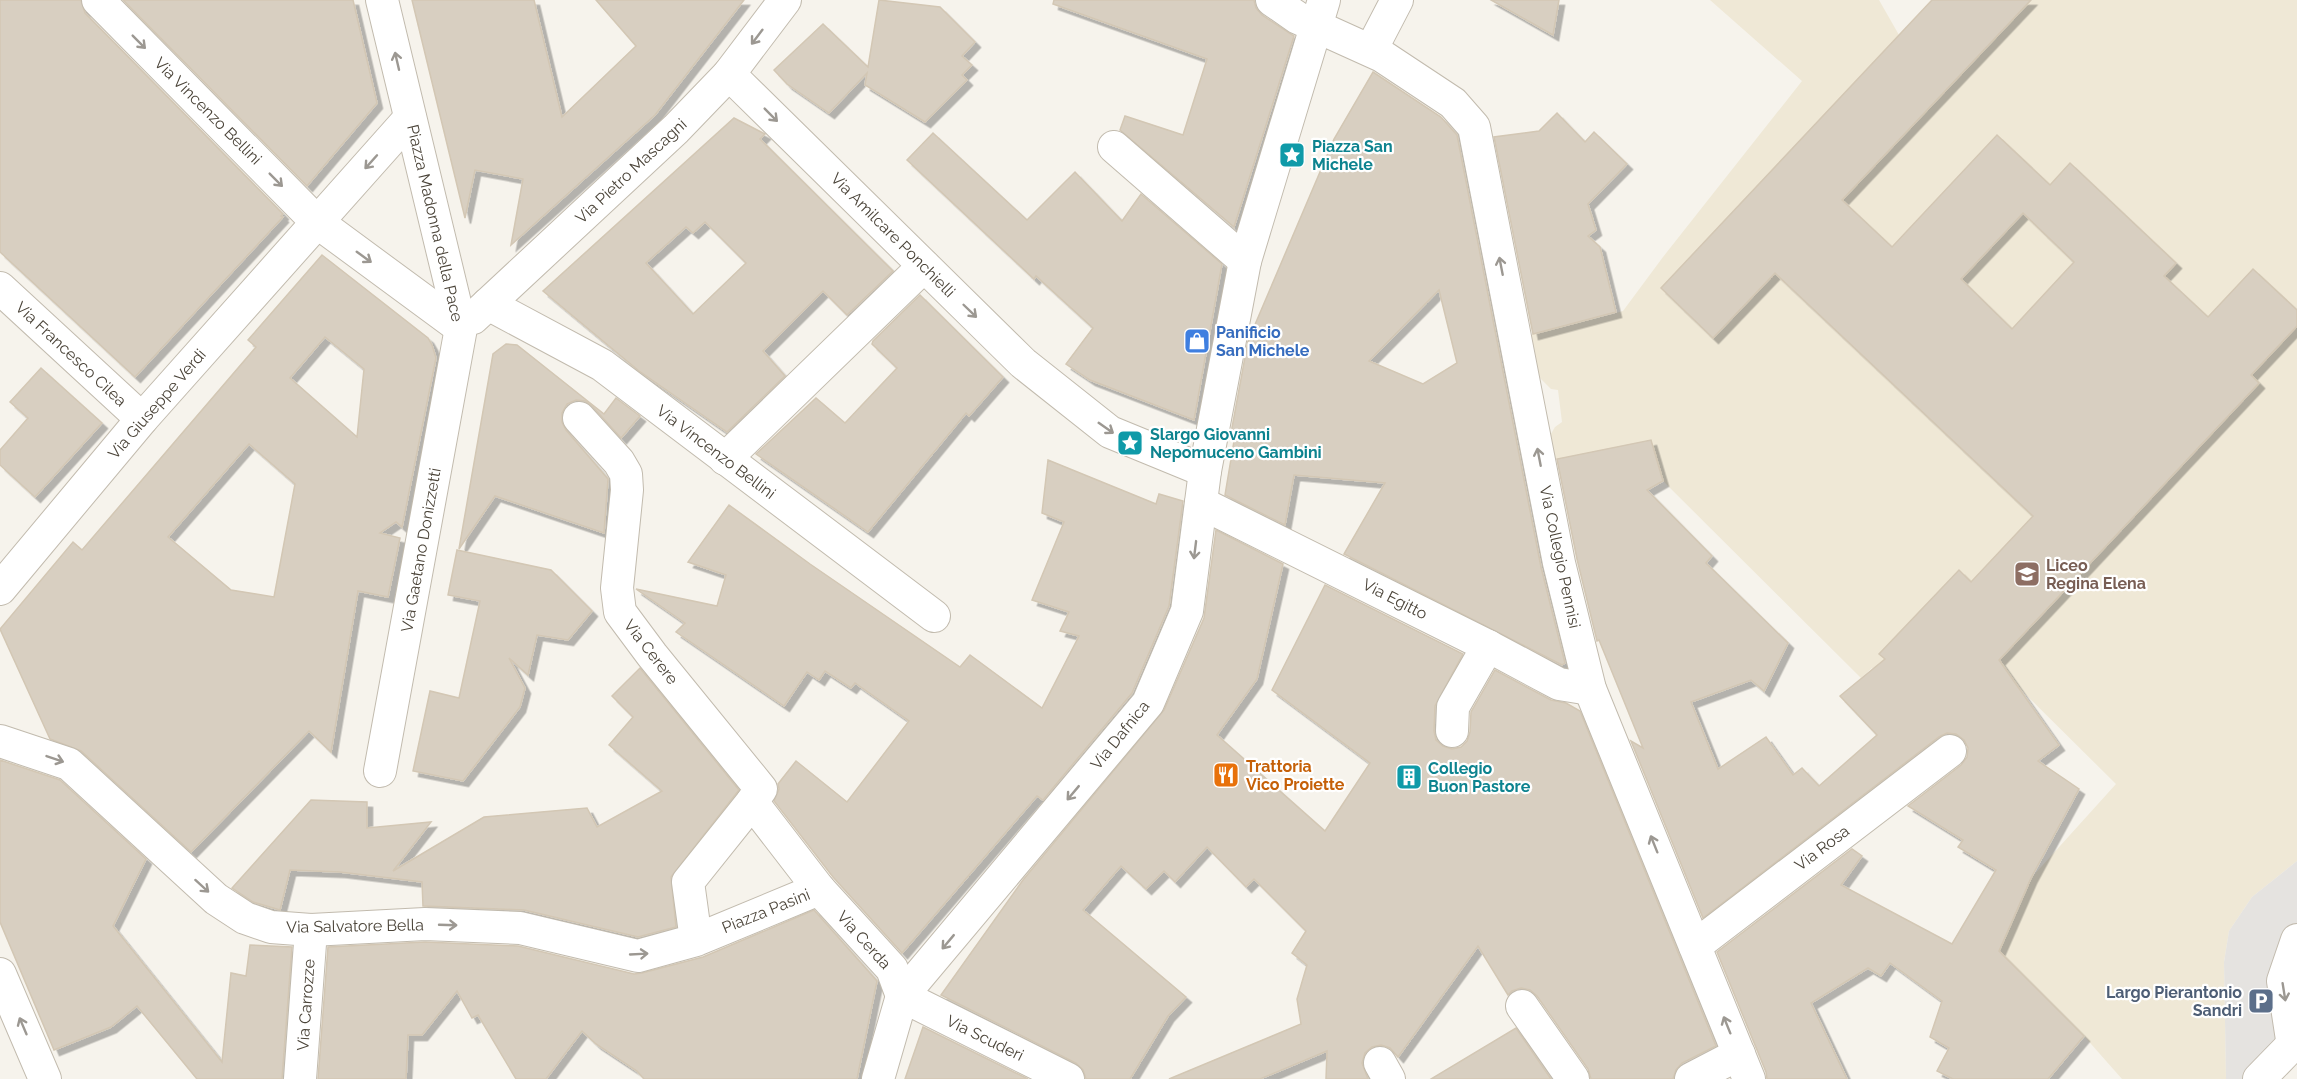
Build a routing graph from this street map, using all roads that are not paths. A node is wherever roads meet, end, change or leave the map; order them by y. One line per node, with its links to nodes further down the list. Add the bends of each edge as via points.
1 (98, 0): 11 (street, Via Vincenzo Bellini, one-way to 11)
2 (382, 0): 9 (street, one-way to 2)
3 (784, 0): 8 (street, Via Pietro Mascagni, one-way to 8)
4 (1272, 0): 6 (street, Via Collegio Pennisi)
5 (1397, 0): 7 (street)
6 (1313, 15): 7 (street, Via Collegio Pennisi); 12 (street, Via Dafnica)
7 (1376, 53): 25 (street, Via Collegio Pennisi, one-way to 7, via 1559,563 1474,127 1453,103)
8 (729, 74): 13 (street, Via Amilcare Ponchielli, one-way to 13); 15 (street, Via Pietro Mascagni, via 676,129)
9 (410, 118): 11 (street, Piazza Madonna della Pace, one-way to 11); 16 (street, Piazza Madonna della Pace)
10 (1114, 147): 12 (street)
11 (317, 222): 16 (street, Piazza Madonna della Pace, one-way to 16); 18 (street, Via Giuseppe Verdi)
12 (1245, 261): 20 (street, Via Dafnica)
13 (924, 266): 19 (street); 20 (street, Via Amilcare Ponchielli, one-way to 20, via 1023,363 1110,432)
14 (0, 288): 18 (street, Via Francesco Cilea)
15 (488, 304): 16 (street, Via Pietro Mascagni); 19 (street, Via Vincenzo Bellini, via 602,365)
16 (461, 328): 29 (street, Via Gaetano Donizzetti)
17 (579, 418): 30 (street, Via Cerere, via 626,474 617,588 620,612 761,789)
18 (142, 419): 22 (street, Via Giuseppe Verdi)
19 (725, 459): 23 (street, Via Vincenzo Bellini)
20 (1205, 471): 21 (street, Via Dafnica)
21 (1201, 503): 24 (street, Via Egitto); 37 (street, Via Dafnica, one-way to 37, via 1187,611 1149,703)
22 (0, 589)
23 (934, 616)
24 (1488, 646): 25 (street, Via Egitto, via 1558,684); 26 (street, via 1453,707)
25 (1590, 689): 35 (street, Via Collegio Pennisi, one-way to 25)
26 (1452, 731)
27 (0, 741): 32 (street, Via Salvatore Bella, one-way to 32, via 69,764 216,898 245,918 271,927)
28 (1950, 751): 35 (street, Via Rosa)
29 (380, 771)
30 (752, 802): 31 (street, Piazza Pasini); 33 (street, via 688,882)
31 (819, 890): 33 (street, Piazza Pasini); 37 (street, Via Cerda, via 892,969)
32 (311, 930): 33 (street, Via Salvatore Bella, one-way to 33, via 425,924 520,928 638,956); 43 (street, Via Carrozze)
33 (696, 940)
34 (2297, 940): 39 (street, one-way to 39, via 2283,981)
35 (1695, 946): 40 (street, Via Collegio Pennisi, one-way to 35)
36 (0, 974): 42 (street, one-way to 36)
37 (902, 996): 41 (street, Via Scuderi); 44 (street, Via Dafnica)
38 (1522, 1005): 45 (street)
39 (2295, 1043): 47 (street)
40 (1744, 1066): 46 (street)
41 (1067, 1078)
42 (45, 1079)
43 (300, 1079)
44 (878, 1079)
45 (1573, 1079)
46 (1691, 1079)
47 (2259, 1079)

